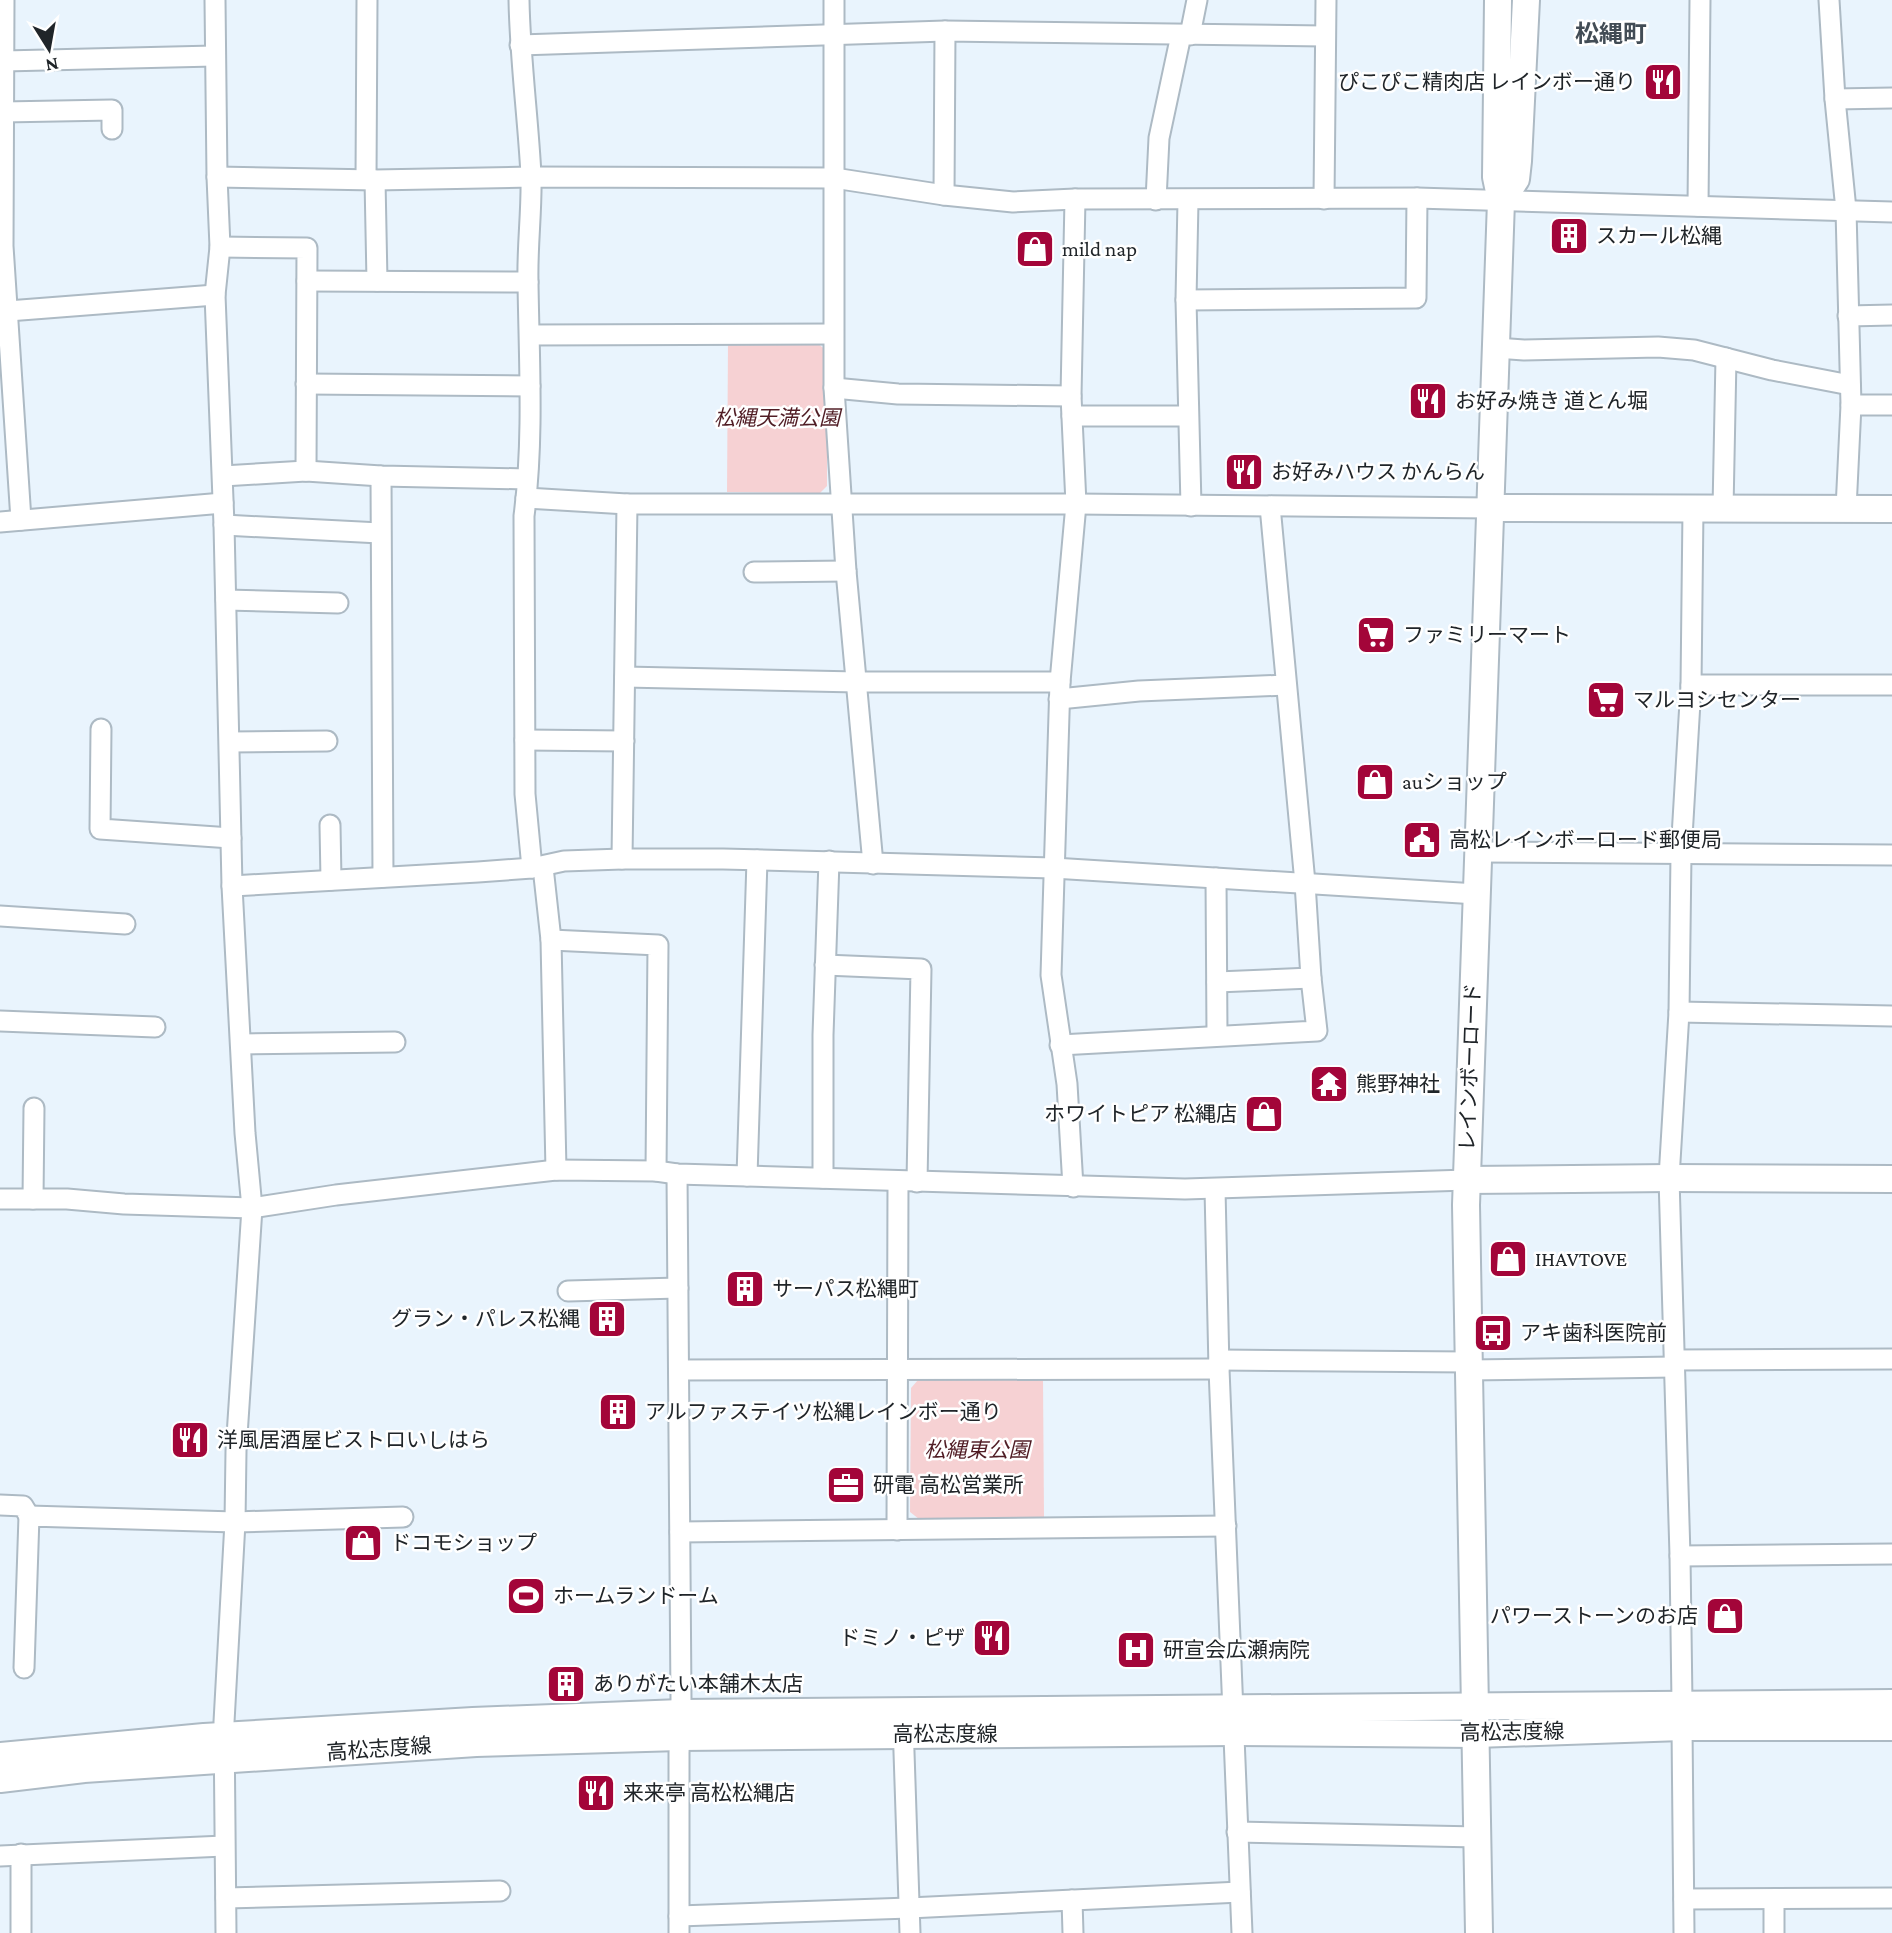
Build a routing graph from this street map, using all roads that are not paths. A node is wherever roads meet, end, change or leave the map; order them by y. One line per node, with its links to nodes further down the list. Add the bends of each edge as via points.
1 (4, 0): 18 (street)
2 (215, 0): 17 (street)
3 (367, 0): 26 (street)
4 (519, 0): 16 (street)
5 (834, 0): 13 (street)
6 (1197, 0): 14 (street)
7 (1326, 0): 15 (street)
8 (1498, 0): 33 (street, レインボーロード, via 1496,177)
9 (1525, 0): 33 (street, via 1516,179)
10 (1700, 0): 34 (street)
11 (1829, 0): 20 (street)
12 (945, 31): 13 (street); 14 (street); 27 (street)
13 (833, 35): 16 (street); 25 (street)
14 (1186, 35): 15 (street); 31 (street, via 1159,138)
15 (1324, 36): 30 (street)
16 (520, 45): 24 (street)
17 (214, 56): 18 (street); 23 (street)
18 (4, 61): 21 (street)
19 (1892, 98): 20 (street)
20 (1835, 99): 35 (street)
21 (3, 112): 22 (street, via 112,110); 37 (street)
22 (112, 129)
23 (216, 177): 26 (street); 38 (street)
24 (531, 177): 25 (street); 26 (street); 41 (street)
25 (834, 178): 27 (street); 47 (street)
26 (370, 179): 40 (street)
27 (944, 195): 29 (street, via 1013,202)
28 (1417, 198): 30 (street); 33 (street); 43 (street, via 1416,298)
29 (1075, 199): 31 (street); 56 (street)
30 (1324, 199): 32 (street)
31 (1156, 200): 32 (street)
32 (1188, 201): 43 (street)
33 (1501, 201): 34 (street); 50 (street, レインボーロード)
34 (1698, 206): 35 (street)
35 (1846, 211): 36 (street); 46 (street)
36 (1892, 212)
37 (1, 246): 44 (street)
38 (220, 247): 39 (street, via 307,248); 42 (street)
39 (307, 281): 40 (street); 52 (street)
40 (377, 281): 41 (street)
41 (528, 282): 48 (street)
42 (215, 295): 44 (street); 62 (street)
43 (1185, 300): 60 (street)
44 (8, 311): 49 (street)
45 (1892, 315): 46 (street)
46 (1848, 316): 55 (street)
47 (833, 334): 48 (street); 54 (street)
48 (530, 335): 53 (street)
49 (5, 342): 57 (street)
50 (1496, 348): 51 (street, via 1658,347); 71 (street, レインボーロード)
51 (1726, 359): 55 (street); 73 (street)
52 (306, 384): 53 (street); 61 (street)
53 (530, 386): 64 (street)
54 (834, 388): 56 (street, via 898,394); 67 (street)
55 (1850, 395): 58 (street); 74 (street)
56 (1072, 396): 59 (street)
57 (6, 398): 76 (street)
58 (1892, 405)
59 (1072, 416): 60 (street); 68 (street)
60 (1188, 416): 69 (street)
61 (306, 471): 62 (street); 63 (street)
62 (223, 475): 65 (street)
63 (380, 476): 64 (street); 79 (street)
64 (527, 489): 66 (street); 91 (street)
65 (223, 503): 76 (street); 78 (street)
66 (627, 503): 67 (street); 84 (street)
67 (841, 503): 68 (street); 80 (street)
68 (1076, 504): 69 (street); 89 (street)
69 (1191, 506): 70 (street)
70 (1270, 506): 71 (street); 86 (street)
71 (1490, 508): 72 (street); 97 (street, レインボーロード)
72 (1693, 509): 73 (street); 87 (street)
73 (1723, 509): 74 (street)
74 (1846, 509): 75 (street)
75 (1892, 509)
76 (21, 520): 77 (street)
77 (0, 522)
78 (224, 525): 79 (street); 82 (street)
79 (380, 533): 106 (street)
80 (846, 571): 81 (street); 85 (street)
81 (754, 572)
82 (226, 600): 83 (street); 94 (street)
83 (338, 603)
84 (625, 677): 85 (street); 93 (street)
85 (857, 682): 89 (street); 103 (street)
86 (1286, 685): 89 (street); 109 (street)
87 (1691, 685): 88 (street); 98 (street)
88 (1892, 685)
89 (1060, 691): 105 (street)
90 (101, 729): 96 (street, via 100,830)
91 (525, 740): 93 (street); 104 (street, via 525,794)
92 (327, 741): 94 (street)
93 (624, 741): 100 (street)
94 (230, 742): 96 (street)
95 (330, 825): 108 (street)
96 (231, 838): 110 (street)
97 (1478, 852): 98 (street); 111 (street, レインボーロード)
98 (1681, 854): 99 (street); 118 (street)
99 (1892, 855)
100 (622, 859): 101 (street); 104 (street)
101 (757, 860): 102 (street); 130 (street)
102 (829, 861): 103 (street); 115 (street)
103 (873, 864): 105 (street)
104 (537, 867): 106 (street); 114 (street)
105 (1053, 867): 107 (street); 125 (street, via 1051,975)
106 (383, 877): 108 (street)
107 (1216, 878): 109 (street); 117 (street)
108 (331, 880): 110 (street)
109 (1306, 883): 111 (street); 116 (street)
110 (232, 886): 124 (street)
111 (1477, 894): 133 (street, レインボーロード)
112 (0, 916): 113 (street)
113 (125, 924)
114 (551, 940): 127 (street); 128 (street, via 658,945)
115 (825, 965): 131 (street); 135 (street, via 920,969)
116 (1311, 978): 117 (street); 122 (street, via 1317,1031)
117 (1217, 982): 122 (street)
118 (1679, 1012): 119 (street); 132 (street)
119 (1892, 1016)
120 (0, 1021): 121 (street)
121 (155, 1027)
122 (1217, 1035): 125 (street)
123 (395, 1042): 124 (street)
124 (240, 1044): 140 (street)
125 (1060, 1045): 136 (street)
126 (34, 1108): 139 (street)
127 (556, 1170): 128 (street); 140 (street)
128 (656, 1171): 129 (street)
129 (677, 1174): 130 (street); 141 (street)
130 (747, 1176): 131 (street)
131 (823, 1178): 135 (street)
132 (1669, 1178): 133 (street); 134 (street); 145 (street)
133 (1467, 1180): 137 (street); 146 (street, レインボーロード)
134 (1892, 1180)
135 (908, 1182): 136 (street); 147 (street)
136 (1073, 1187): 137 (street)
137 (1215, 1189): 144 (street)
138 (0, 1199): 139 (street)
139 (33, 1199): 140 (street)
140 (252, 1208): 152 (street)
141 (678, 1288): 142 (street); 148 (street)
142 (568, 1291)
143 (1892, 1359): 145 (street)
144 (1219, 1364): 146 (street); 147 (street); 153 (street)
145 (1674, 1364): 146 (street); 157 (street)
146 (1469, 1366): 160 (street, レインボーロード)
147 (897, 1369): 148 (street); 154 (street)
148 (680, 1370): 155 (street)
149 (0, 1504): 150 (street, via 23,1506)
150 (29, 1516): 152 (street); 158 (street)
151 (403, 1517): 152 (street)
152 (235, 1522): 167 (street)
153 (1226, 1527): 154 (street); 162 (street)
154 (897, 1530): 155 (street)
155 (680, 1532): 164 (street)
156 (1892, 1554): 157 (street)
157 (1680, 1556): 161 (street)
158 (24, 1668)
159 (1892, 1703): 161 (street, 高松志度線)
160 (1475, 1705): 161 (street, 高松志度線); 162 (street, 高松志度線); 166 (street, レインボーロード)
161 (1682, 1715): 165 (street, 高松志度線); 166 (street, 高松志度線); 179 (street)
162 (1233, 1719): 163 (street, 高松志度線); 166 (street, 高松志度線); 170 (street)
163 (903, 1722): 164 (street, 高松志度線); 182 (street)
164 (680, 1725): 167 (street, 高松志度線, via 474,1721); 183 (street)
165 (1892, 1727)
166 (1476, 1734): 171 (street, レインボーロード)
167 (224, 1748): 168 (street, 高松志度線); 169 (street, 高松志度線); 172 (street)
168 (0, 1756)
169 (0, 1779)
170 (1237, 1832): 171 (street); 176 (street)
171 (1478, 1836): 189 (street, レインボーロード)
172 (224, 1846): 173 (street); 177 (street)
173 (21, 1854): 174 (street); 184 (street)
174 (0, 1856)
175 (500, 1891): 177 (street)
176 (1240, 1892): 181 (street); 188 (street)
177 (226, 1898): 185 (street)
178 (1892, 1898): 180 (street)
179 (1684, 1899): 180 (street); 190 (street)
180 (1774, 1899): 191 (street)
181 (1073, 1900): 182 (street); 187 (street)
182 (909, 1908): 183 (street); 186 (street)
183 (679, 1924)
184 (21, 1933)
185 (226, 1933)
186 (910, 1933)
187 (1073, 1933)
188 (1242, 1933)
189 (1479, 1933)
190 (1684, 1933)
191 (1774, 1933)

